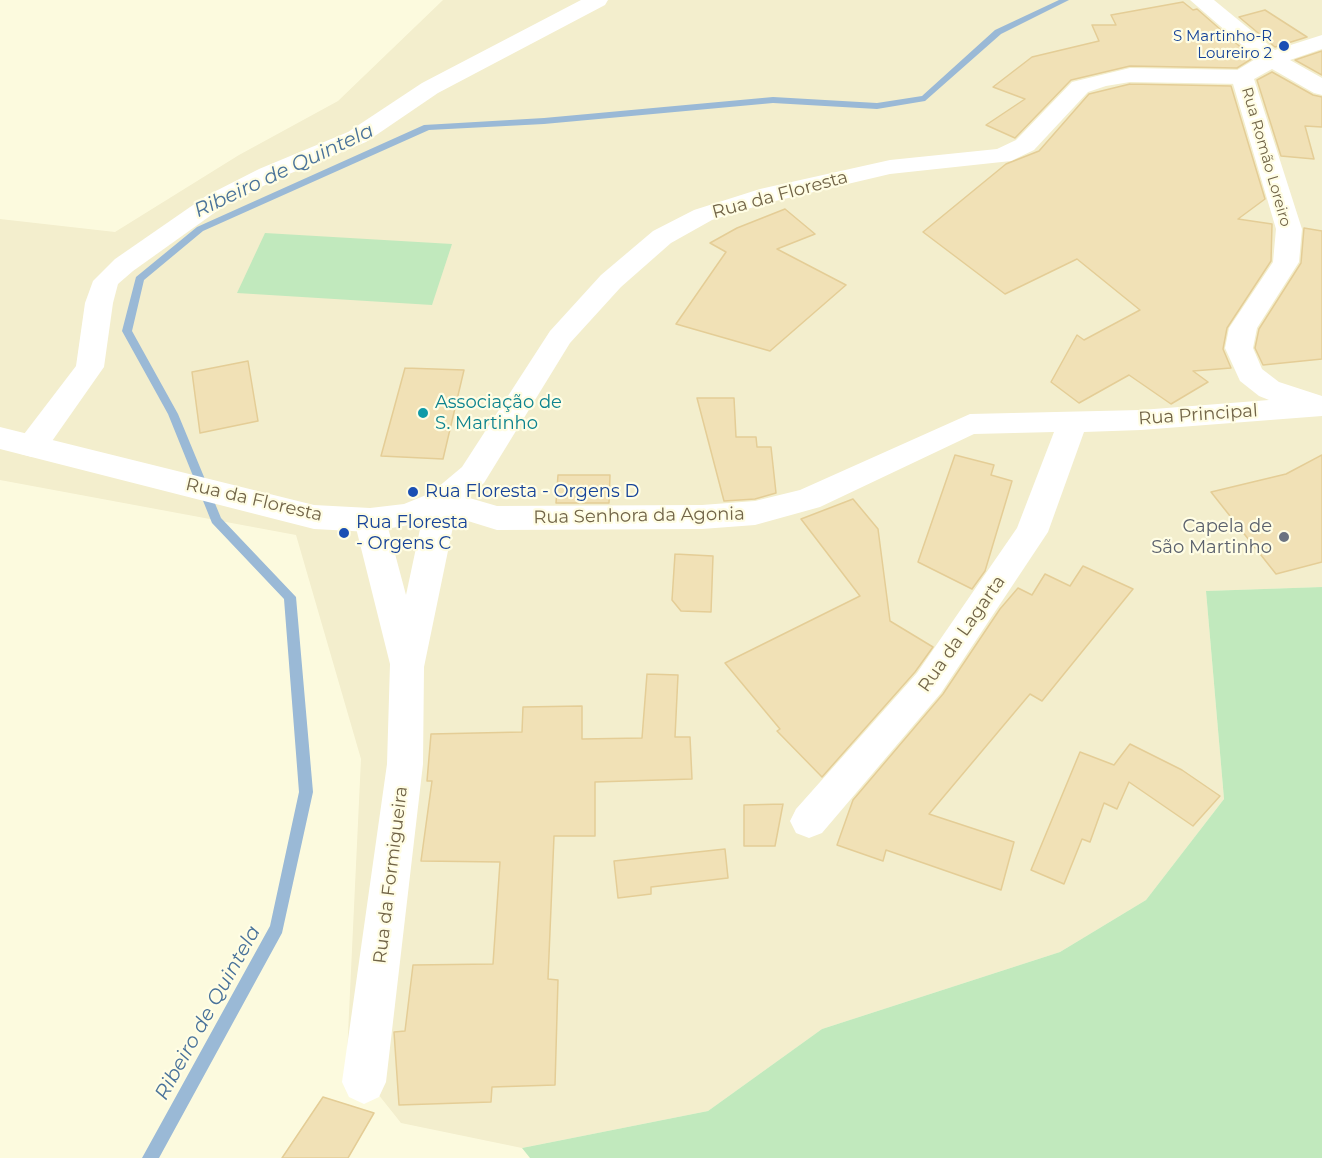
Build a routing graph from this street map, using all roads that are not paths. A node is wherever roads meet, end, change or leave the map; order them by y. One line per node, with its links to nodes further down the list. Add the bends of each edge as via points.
1 (597, 0): 10 (street, via 430,88 357,138 214,201 124,265 106,281 90,368)
2 (1201, 0): 4 (street)
3 (1322, 42): 4 (street, Rua Romão Loreiro)
4 (1272, 60): 5 (street, Rua Romão Loreiro); 6 (street)
5 (1242, 77): 7 (street, Rua Romão Loreiro, via 1289,229 1286,262 1243,328 1239,348 1250,374 1269,389); 11 (street, Rua da Floresta, via 1130,75 1102,80 1080,87 1025,145 1002,156 890,167 760,197 703,215 662,237 611,281 560,337 473,475)
6 (1322, 88)
7 (1321, 406): 8 (street, Rua Principal, via 1141,420)
8 (1073, 421): 11 (street, Rua Senhora da Agonia, via 970,424 809,499 755,513 497,518); 14 (street, Rua da Lagarta, via 1032,532 929,684)
9 (0, 438): 10 (street, Rua da Floresta)
10 (32, 446): 12 (street, Rua da Floresta, via 314,517)
11 (442, 501): 12 (street, Rua da Floresta, via 408,514); 13 (street)
12 (370, 520): 13 (street)
13 (407, 667): 15 (street, Rua da Formigueira, via 405,764)
14 (809, 821)
15 (364, 1082)

